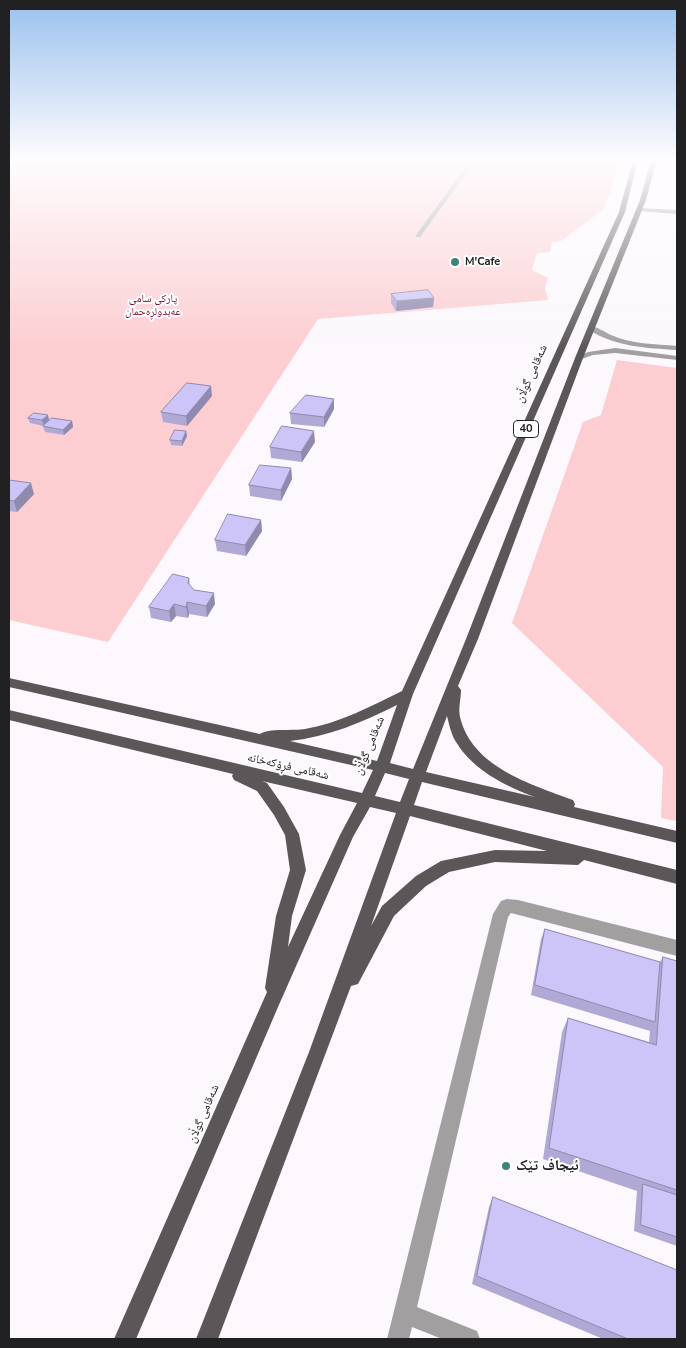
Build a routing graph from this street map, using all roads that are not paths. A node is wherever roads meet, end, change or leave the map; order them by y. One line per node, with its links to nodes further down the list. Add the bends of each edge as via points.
1 (428, 223): 4 (street)
2 (617, 223): 5 (main road, شەقامی گوڵان / 40)
3 (633, 223): 6 (main road, 40)
4 (418, 236)
5 (603, 256): 6 (main road); 15 (main road, شەقامی گوڵان / 40)
6 (619, 258): 7 (main road, 40)
7 (592, 328): 8 (street, via 604,336); 11 (main road, 40)
8 (632, 343): 9 (street); 10 (street, via 621,346)
9 (677, 348)
10 (631, 352): 11 (street, via 601,351); 12 (street)
11 (579, 358): 13 (main road, 40)
12 (677, 358)
13 (455, 678): 20 (main road); 23 (main road, via 453,715 461,739 479,761 518,786)
14 (9, 682): 17 (main road, شەقامی فڕۆکەخانە)
15 (407, 694): 17 (main road, via 323,731 268,736); 19 (main road, شەقامی گوڵان)
16 (9, 715): 18 (main road, شەقامی فڕۆکەخانە)
17 (219, 730): 19 (main road, شەقامی فڕۆکەخانە)
18 (219, 766): 21 (main road, شەقامی فڕۆکەخانە); 28 (main road, via 262,787 292,834 298,870 284,916)
19 (382, 767): 20 (main road, شەقامی فڕۆکەخانە); 21 (main road, شەقامی گوڵان)
20 (418, 776): 22 (main road); 23 (main road, شەقامی فڕۆکەخانە)
21 (366, 800): 22 (main road, شەقامی فڕۆکەخانە); 28 (main road, شەقامی گوڵان)
22 (406, 809): 25 (main road, شەقامی فڕۆکەخانە); 29 (main road)
23 (610, 821): 24 (main road, شەقامی فڕۆکەخانە)
24 (677, 837)
25 (601, 858): 26 (main road, شەقامی فڕۆکەخانە); 29 (main road, via 495,856 446,866 421,881 388,911)
26 (677, 877)
27 (677, 948): 30 (street, via 507,906 502,914)
28 (272, 1001): 31 (main road, شەقامی گوڵان)
29 (332, 1013): 32 (main road)
30 (404, 1313): 33 (street); 34 (street)
31 (125, 1339)
32 (207, 1339)
33 (398, 1339)
34 (469, 1339)

